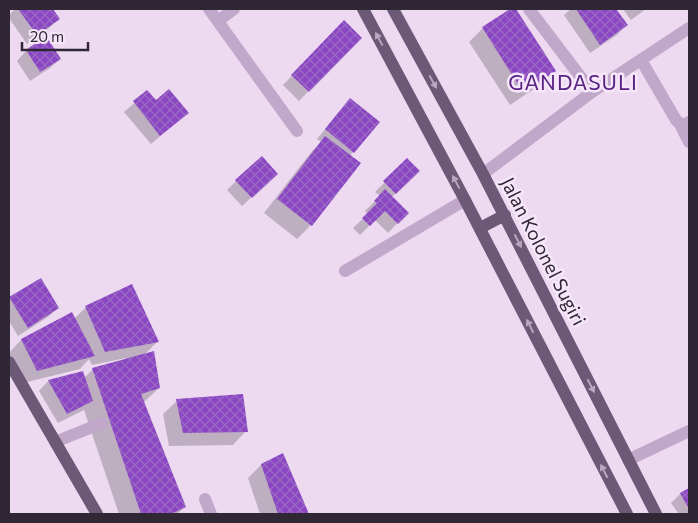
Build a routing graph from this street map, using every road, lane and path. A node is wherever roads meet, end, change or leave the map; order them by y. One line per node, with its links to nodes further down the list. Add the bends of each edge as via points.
1 (209, 9): 6 (street)
2 (234, 9): 6 (street)
3 (363, 9): 14 (main road, one-way to 3)
4 (393, 9): 13 (main road, Jalan Kolonel Sugiri, one-way to 13)
5 (529, 9): 9 (street)
6 (218, 21): 11 (street)
7 (689, 28): 8 (street)
8 (641, 60): 9 (street); 10 (street, via 676,120)
9 (592, 92): 13 (street)
10 (685, 123): 12 (street)
11 (297, 131)
12 (689, 142)
13 (484, 174): 15 (main road, Jalan Kolonel Sugiri)
14 (466, 200): 16 (main road); 17 (street)
15 (505, 215): 16 (main road); 22 (main road, Jalan Kolonel Sugiri, one-way to 22)
16 (480, 228): 26 (main road, one-way to 16)
17 (345, 271)
18 (9, 362): 21 (main road)
19 (102, 422): 21 (street)
20 (689, 431): 22 (street)
21 (56, 442): 24 (main road)
22 (628, 460): 27 (main road, Jalan Kolonel Sugiri)
23 (204, 499): 25 (street)
24 (97, 514)
25 (210, 514)
26 (627, 514)
27 (656, 514)

